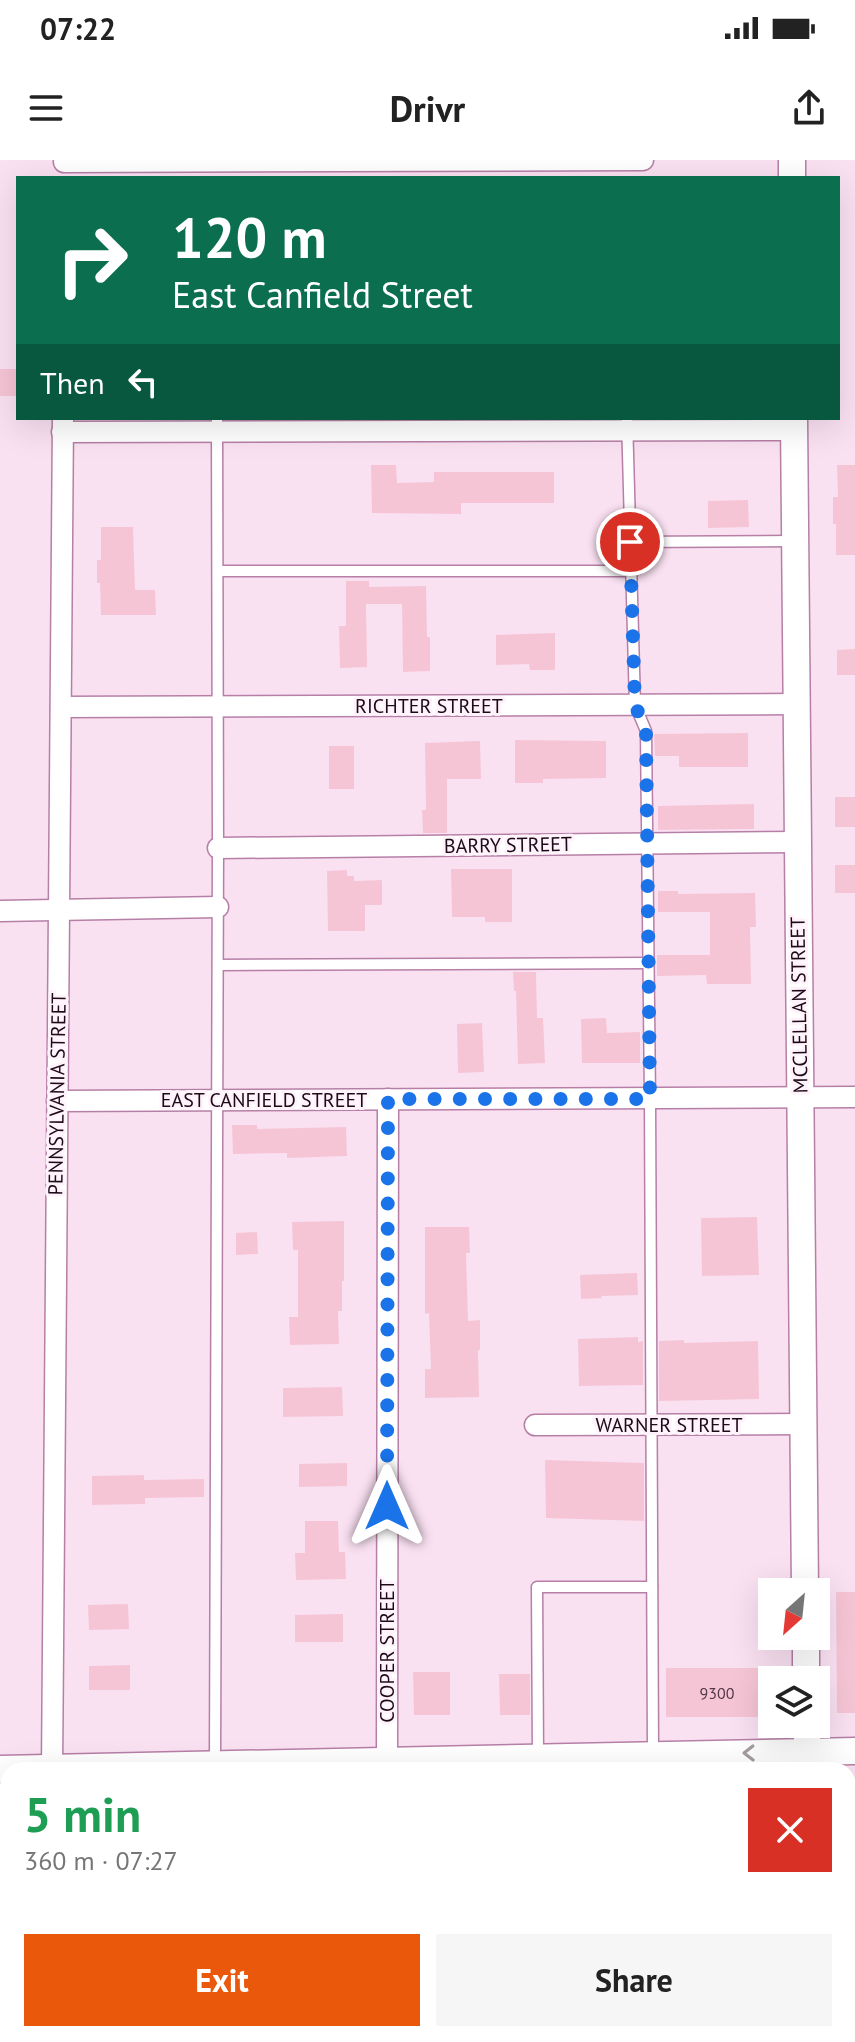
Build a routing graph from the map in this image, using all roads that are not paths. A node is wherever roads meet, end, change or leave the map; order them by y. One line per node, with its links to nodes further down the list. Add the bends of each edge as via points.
1 (643, 160): 3 (street)
2 (221, 164): 3 (street); 4 (street)
3 (622, 164)
4 (64, 167)
5 (217, 424): 6 (street); 8 (street); 11 (lane)
6 (627, 424): 7 (street); 10 (lane)
7 (794, 424): 9 (street, MCCLELLAN STREET)
8 (62, 425): 15 (street, PENNSYLVANIA STREET)
9 (795, 541): 10 (lane); 13 (street, MCCLELLAN STREET)
10 (630, 542): 12 (lane)
11 (218, 571): 12 (lane); 16 (lane)
12 (630, 571): 14 (lane)
13 (796, 704): 14 (street, RICHTER STREET); 17 (street, MCCLELLAN STREET)
14 (635, 705): 16 (street, RICHTER STREET); 18 (lane, via 646,731)
15 (61, 707): 16 (street, RICHTER STREET); 21 (street, PENNSYLVANIA STREET)
16 (217, 707): 19 (lane)
17 (798, 842): 18 (street, BARRY STREET); 26 (street, MCCLELLAN STREET)
18 (647, 843): 19 (street, BARRY STREET); 23 (lane)
19 (218, 848): 20 (lane)
20 (218, 907): 21 (street); 24 (lane)
21 (59, 908): 22 (street); 30 (street, PENNSYLVANIA STREET)
22 (0, 911)
23 (649, 963): 24 (lane); 28 (lane)
24 (218, 965): 29 (lane)
25 (855, 1097): 26 (street, EAST CANFIELD STREET)
26 (800, 1098): 28 (street, EAST CANFIELD STREET); 31 (street, MCCLELLAN STREET)
27 (388, 1099): 28 (street, EAST CANFIELD STREET); 29 (street, EAST CANFIELD STREET); 43 (street, COOPER STREET)
28 (650, 1099): 33 (lane)
29 (218, 1100): 30 (street, EAST CANFIELD STREET); 42 (lane)
30 (57, 1101): 41 (street, PENNSYLVANIA STREET)
31 (804, 1424): 33 (street, WARNER STREET); 34 (street, MCCLELLAN STREET)
32 (535, 1425): 33 (street, WARNER STREET)
33 (651, 1425): 35 (lane)
34 (805, 1578)
35 (652, 1587): 38 (lane); 39 (lane, via 537,1587)
36 (807, 1738): 40 (street)
37 (855, 1751): 40 (street)
38 (653, 1755): 39 (street); 40 (street, one-way to 38)
39 (538, 1757): 44 (street)
40 (807, 1761)
41 (52, 1762)
42 (215, 1762)
43 (387, 1762)
44 (444, 1762)

